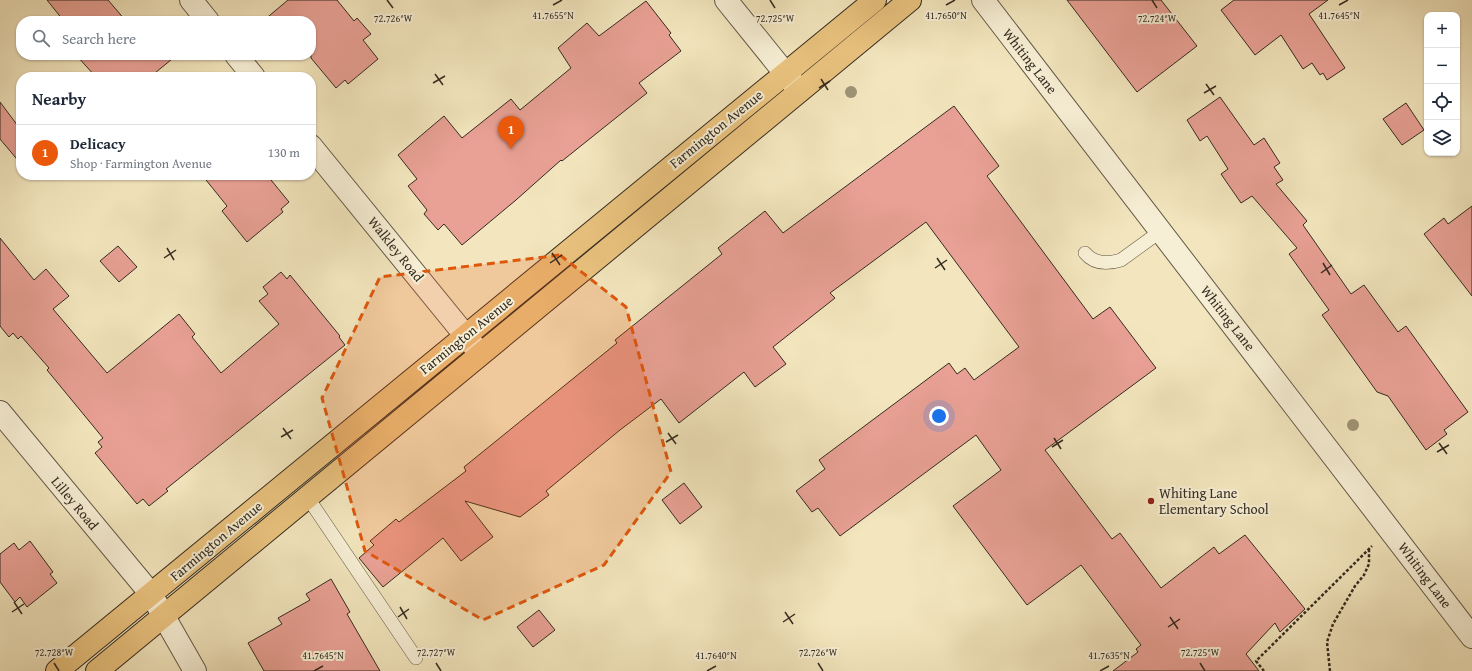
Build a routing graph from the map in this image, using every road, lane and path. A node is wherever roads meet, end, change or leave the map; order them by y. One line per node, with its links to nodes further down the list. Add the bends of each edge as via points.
1 (191, 0): 6 (street)
2 (726, 0): 9 (street)
3 (875, 0): 9 (main road, Farmington Avenue)
4 (910, 0): 10 (main road, Farmington Avenue)
5 (983, 0): 12 (street, Whiting Lane)
6 (204, 16)
7 (240, 60): 8 (street)
8 (250, 72)
9 (785, 73): 10 (street); 14 (main road, Farmington Avenue)
10 (799, 91): 15 (main road, Farmington Avenue)
11 (316, 152): 14 (street, Walkley Road)
12 (1161, 231): 13 (lane, via 1120,260 1093,260); 18 (street, Whiting Lane)
13 (1085, 253)
14 (466, 335): 15 (street, Walkley Road); 20 (main road, Farmington Avenue)
15 (480, 354): 17 (main road, Farmington Avenue)
16 (0, 412): 20 (street, Lilley Road)
17 (308, 498): 21 (main road, Farmington Avenue); 23 (lane)
18 (1390, 530): 19 (path); 22 (street, Whiting Lane)
19 (1369, 548): 27 (path, via 1256,661); 28 (path, via 1369,564 1333,624 1327,642)
20 (151, 594): 21 (street, Lilley Road); 24 (main road, Farmington Avenue)
21 (164, 616): 25 (main road, Farmington Avenue); 26 (street, Lilley Road)
22 (1472, 637)
23 (416, 658)
24 (57, 671)
25 (97, 671)
26 (195, 671)
27 (1264, 671)
28 (1330, 671)

